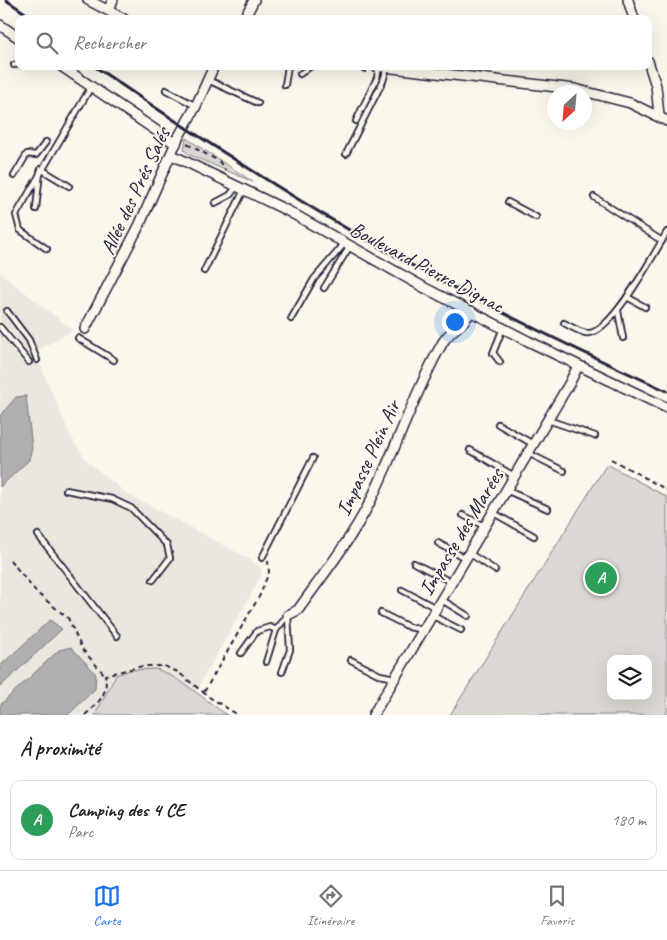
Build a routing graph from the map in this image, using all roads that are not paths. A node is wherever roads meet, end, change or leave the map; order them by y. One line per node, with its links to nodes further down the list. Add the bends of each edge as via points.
1 (88, 0): 5 (street)
2 (113, 0): 5 (street)
3 (254, 0): 6 (street)
4 (628, 0): 7 (street)
5 (106, 14)
6 (246, 15)
7 (633, 15)
8 (0, 25): 9 (street)
9 (15, 35)
10 (66, 70): 21 (street)
11 (211, 70): 19 (street, Allée des Prés Salés)
12 (287, 70): 20 (lane)
13 (306, 70): 18 (lane)
14 (381, 70): 26 (lane)
15 (383, 70): 29 (lane, via 383,80)
16 (409, 70): 25 (street, via 575,89 630,103)
17 (651, 70): 25 (street)
18 (300, 74)
19 (208, 80): 23 (lane); 24 (street, Allée des Prés Salés)
20 (285, 86)
21 (91, 87): 28 (street); 31 (lane)
22 (166, 90): 24 (lane)
23 (258, 103)
24 (196, 106): 28 (street, Allée des Prés Salés)
25 (663, 118)
26 (356, 121)
27 (46, 142): 32 (lane, via 36,155 27,154)
28 (176, 144): 30 (street, Allée des Prés Salés)
29 (346, 154)
30 (172, 156): 34 (street, Boulevard Pierre Dignac); 55 (street, Allée des Prés Salés)
31 (41, 170): 33 (lane); 38 (lane); 43 (lane, via 16,215 20,230)
32 (14, 176)
33 (69, 186)
34 (240, 188): 37 (lane); 42 (street, Boulevard Pierre Dignac); 44 (lane)
35 (594, 197): 41 (lane)
36 (508, 202): 39 (lane)
37 (215, 203)
38 (36, 209)
39 (536, 217)
40 (667, 232): 41 (lane)
41 (662, 241): 46 (lane)
42 (348, 244): 45 (lane); 49 (street, Boulevard Pierre Dignac); 51 (lane, via 314,279)
43 (47, 249)
44 (204, 271)
45 (324, 288)
46 (627, 297): 47 (lane); 50 (lane)
47 (644, 307)
48 (7, 311): 58 (lane, via 29,340)
49 (471, 311): 54 (street, Boulevard Pierre Dignac); 91 (street, Impasse Plein Air, via 465,322 451,331 443,342 407,412 370,501 346,543 298,610)
50 (618, 311): 52 (lane, via 594,332 586,333); 57 (lane)
51 (291, 319)
52 (564, 323)
53 (0, 327): 60 (lane)
54 (502, 328): 61 (lane, via 493,354); 62 (street, Boulevard Pierre Dignac)
55 (85, 329)
56 (78, 338): 59 (lane)
57 (622, 338)
58 (37, 360)
59 (114, 360)
60 (29, 362)
61 (500, 362)
62 (578, 366): 63 (street, Boulevard Pierre Dignac); 64 (street, Impasse des Marées)
63 (667, 408)
64 (548, 420): 66 (lane); 67 (street, Impasse des Marées)
65 (498, 424): 67 (lane)
66 (595, 436)
67 (533, 444): 69 (street, Impasse des Marées)
68 (470, 450): 72 (lane)
69 (528, 452): 71 (lane); 72 (street, Impasse des Marées)
70 (313, 458): 83 (lane)
71 (564, 471)
72 (514, 476): 74 (street, Impasse des Marées)
73 (66, 490): 86 (lane, via 112,499 137,514 166,545 170,558)
74 (506, 490): 75 (lane); 76 (street, Impasse des Marées)
75 (548, 509)
76 (492, 512): 78 (street, Impasse des Marées); 80 (lane)
77 (463, 515): 78 (lane)
78 (484, 526): 82 (street, Impasse des Marées)
79 (38, 535): 96 (lane)
80 (534, 536)
81 (438, 543): 82 (lane)
82 (466, 555): 85 (lane); 87 (street, Impasse des Marées)
83 (265, 558)
84 (414, 563): 87 (lane)
85 (495, 570)
86 (153, 580)
87 (451, 582): 89 (street, Impasse des Marées)
88 (402, 590): 89 (lane)
89 (436, 607): 92 (lane); 94 (street, Impasse des Marées); 95 (lane)
90 (381, 612): 94 (lane, via 409,627)
91 (288, 615): 93 (lane); 100 (lane, via 290,650)
92 (468, 616)
93 (276, 630): 97 (lane, via 270,627 257,631); 99 (lane)
94 (423, 630): 101 (street, Impasse des Marées)
95 (461, 630)
96 (117, 636)
97 (241, 653)
98 (351, 660): 101 (lane, via 380,675)
99 (266, 662)
100 (282, 672)
101 (395, 678): 102 (street, Impasse des Marées)
102 (374, 715)

